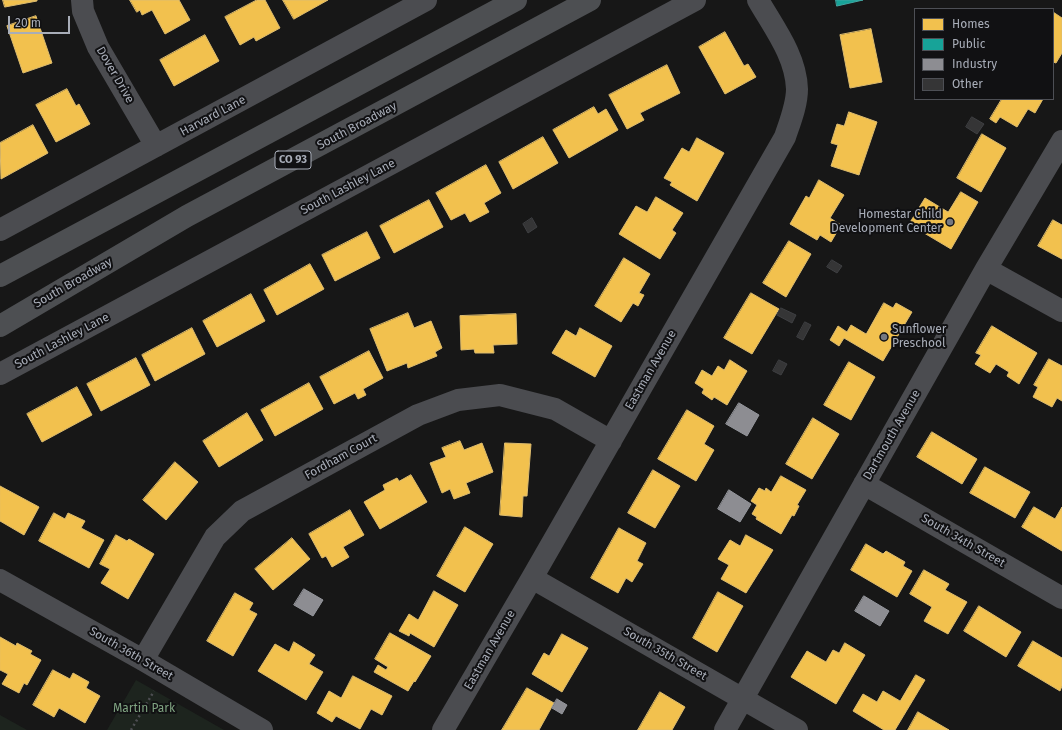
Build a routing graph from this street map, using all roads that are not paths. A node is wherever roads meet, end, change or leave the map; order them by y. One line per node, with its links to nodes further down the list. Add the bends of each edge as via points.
1 (82, 0): 8 (street, Dover Drive, via 98,47)
2 (426, 0): 8 (street, Harvard Lane)
3 (516, 0): 11 (main road)
4 (590, 0): 13 (main road, South Broadway / CO 93, via 187,216)
5 (695, 0): 14 (street, South Lashley Lane)
6 (758, 0): 15 (street, Eastman Avenue, via 791,58 797,89 793,113 785,136)
7 (1062, 141): 10 (street, Dartmouth Avenue)
8 (156, 146): 9 (street, Harvard Lane)
9 (0, 230)
10 (986, 269): 12 (street); 16 (street, Dartmouth Avenue)
11 (0, 276)
12 (1062, 312)
13 (0, 326)
14 (0, 374)
15 (611, 441): 17 (street, Eastman Avenue); 20 (street, Fordham Court, via 555,409 500,396 458,400 418,414 242,511 215,537)
16 (864, 484): 19 (street, South 34th Street); 21 (street, Dartmouth Avenue)
17 (532, 578): 21 (street, South 35th Street); 23 (street, Eastman Avenue)
18 (0, 580): 20 (street, South 36th Street)
19 (1062, 598)
20 (143, 660): 22 (street, South 36th Street)
21 (743, 698): 24 (street, Dartmouth Avenue); 25 (street, South 35th Street)
22 (262, 730)
23 (443, 730)
24 (725, 730)
25 (797, 730)

